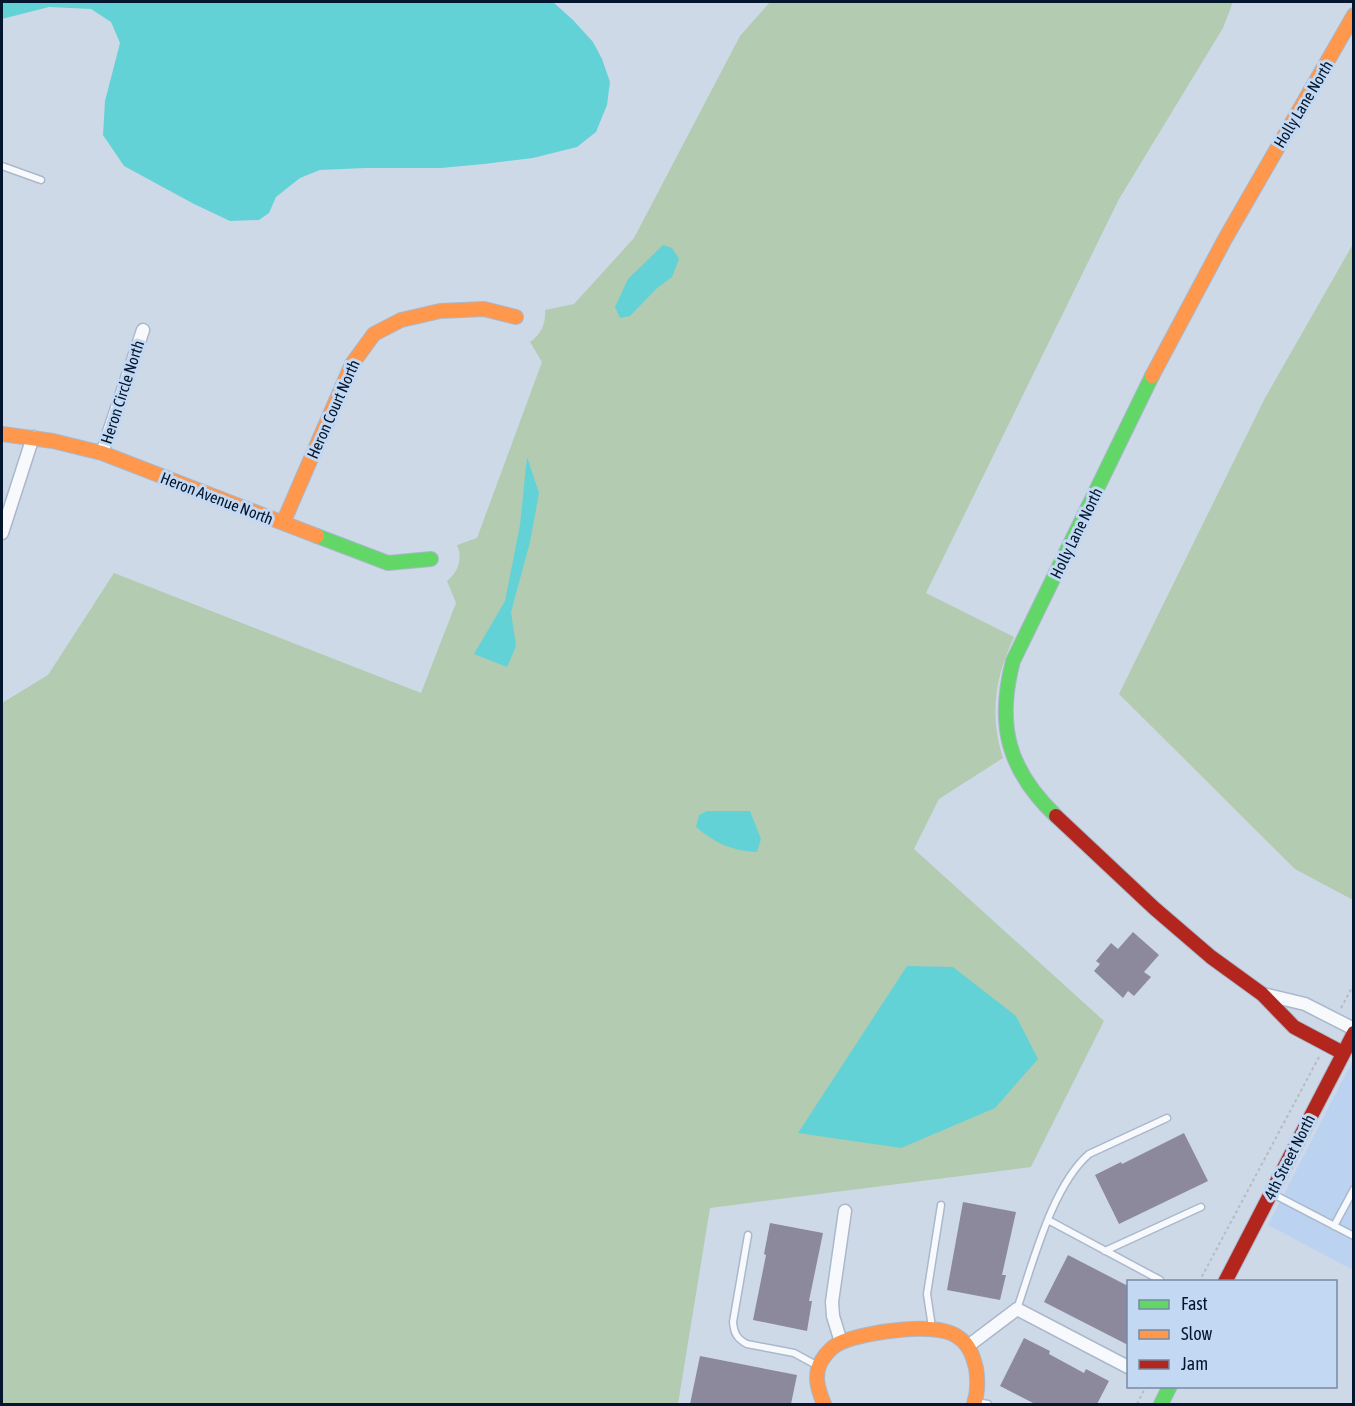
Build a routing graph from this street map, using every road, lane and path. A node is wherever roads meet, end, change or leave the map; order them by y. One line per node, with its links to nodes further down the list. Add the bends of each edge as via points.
1 (1353, 15): 13 (street, Holly Lane North, via 1172,337 1013,661 1005,685 1003,711 1013,759 1040,800 1211,957)
2 (2, 166): 3 (lane)
3 (41, 180)
4 (516, 317): 9 (street, Heron Court North, via 482,309 414,315 376,332 352,364)
5 (143, 330): 8 (street, Heron Circle North)
6 (2, 434): 7 (street, Heron Avenue North)
7 (33, 437): 8 (street, Heron Avenue North); 10 (street)
8 (102, 453): 9 (street, Heron Avenue North)
9 (283, 523): 11 (street, Heron Avenue North, via 388,563)
10 (2, 533)
11 (431, 559)
12 (1353, 984): 14 (path)
13 (1262, 994): 15 (street, Holly Lane North, via 1305,1004); 16 (street, Holly Lane North, via 1293,1027)
14 (1340, 1011)
15 (1353, 1031): 16 (street, 4th Street North)
16 (1343, 1053): 20 (street, 4th Street North)
17 (1320, 1056): 30 (path)
18 (1167, 1118): 24 (lane, via 1084,1158)
19 (1353, 1190): 25 (lane)
20 (1271, 1192): 25 (lane); 31 (street, 4th Street North)
21 (941, 1205): 33 (lane, via 927,1294)
22 (1201, 1207): 28 (lane)
23 (845, 1210): 34 (street, via 832,1302)
24 (1047, 1221): 28 (lane); 32 (lane)
25 (1334, 1226): 27 (lane)
26 (748, 1235): 36 (lane, via 733,1332 747,1344 795,1353)
27 (1353, 1236)
28 (1105, 1251): 29 (lane)
29 (1160, 1280)
30 (1200, 1280)
31 (1226, 1280)
32 (1017, 1309): 35 (street); 37 (street)
33 (932, 1328): 34 (street); 35 (street, via 956,1335)
34 (841, 1342): 36 (street, via 831,1348)
35 (968, 1347): 40 (street, via 976,1368)
36 (819, 1366): 41 (street, via 817,1386)
37 (1127, 1367)
38 (1145, 1388): 42 (path)
39 (1169, 1388): 43 (street)
40 (979, 1403)
41 (824, 1404)
42 (1137, 1404)
43 (1161, 1404)

